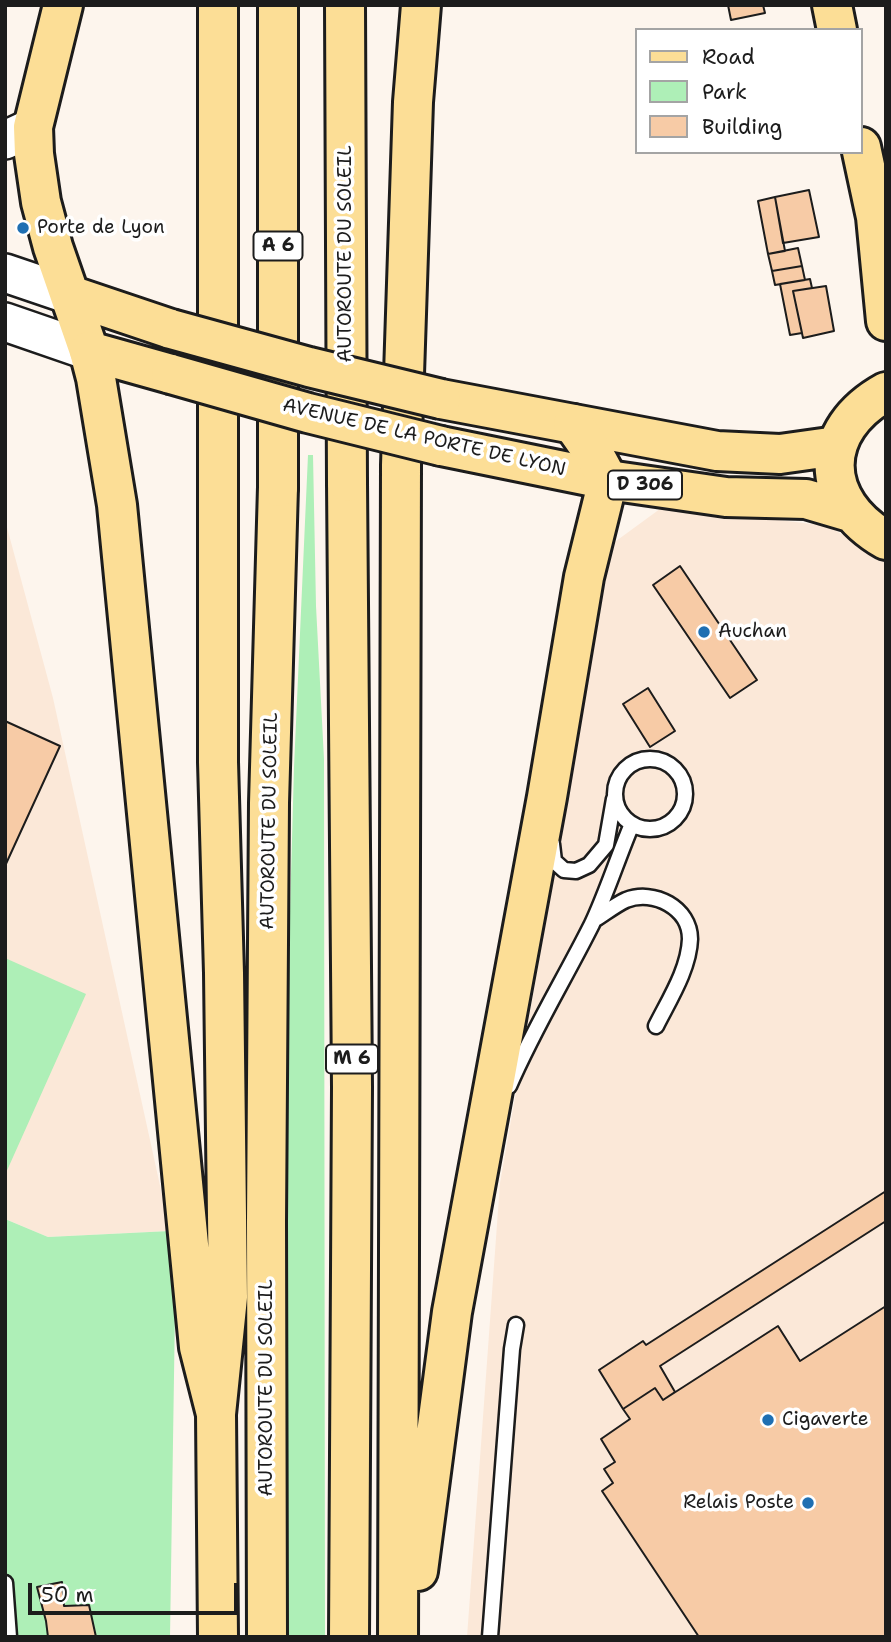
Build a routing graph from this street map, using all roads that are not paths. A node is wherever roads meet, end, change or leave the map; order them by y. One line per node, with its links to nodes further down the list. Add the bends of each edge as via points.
1 (63, 5): 8 (main road, via 52,58)
2 (218, 5): 28 (main road, via 218,762 228,1297)
3 (278, 5): 32 (main road, AUTOROUTE DU SOLEIL / A 6, via 278,487 269,817)
4 (345, 5): 33 (main road, AUTOROUTE DU SOLEIL / M 6, via 352,1087)
5 (421, 5): 34 (main road, via 411,143 401,465)
6 (832, 5): 7 (main road)
7 (837, 28)
8 (19, 133): 11 (main road)
9 (862, 154): 12 (main road, via 876,217)
10 (5, 273): 11 (street)
11 (70, 295): 14 (main road); 16 (main road, D 306, bridge, via 309,367)
12 (886, 321)
13 (5, 322): 14 (street, AVENUE DE LA PORTE DE LYON)
14 (89, 351): 18 (main road, AVENUE DE LA PORTE DE LYON / D 306, bridge, via 308,413); 28 (main road, via 117,505 199,1347)
15 (886, 392): 17 (main road, via 847,422)
16 (573, 424): 17 (main road, D 306, via 730,452 780,454); 18 (main road)
17 (837, 446): 19 (main road, via 839,492)
18 (608, 480): 19 (main road, AVENUE DE LA PORTE DE LYON / D 306, via 726,498 802,498); 22 (main road, via 584,577)
19 (850, 512): 20 (main road)
20 (886, 540)
21 (615, 794): 22 (lane, via 606,845 589,865 576,871 564,870 554,861); 23 (lane, via 617,806); 23 (lane, via 628,767 647,759 667,764 681,777 684,804 671,823 650,829)
22 (547, 797): 26 (main road)
23 (632, 824): 24 (lane)
24 (594, 920): 25 (lane, via 627,900 641,898 657,898 685,918 690,939 684,967); 26 (lane, via 523,1052)
25 (656, 1026)
26 (479, 1158): 35 (main road, via 452,1312)
27 (516, 1325): 36 (lane)
28 (216, 1415): 31 (main road)
29 (5, 1583): 30 (lane)
30 (9, 1637)
31 (218, 1637)
32 (267, 1637)
33 (349, 1637)
34 (398, 1637)
35 (409, 1637)
36 (490, 1637)

